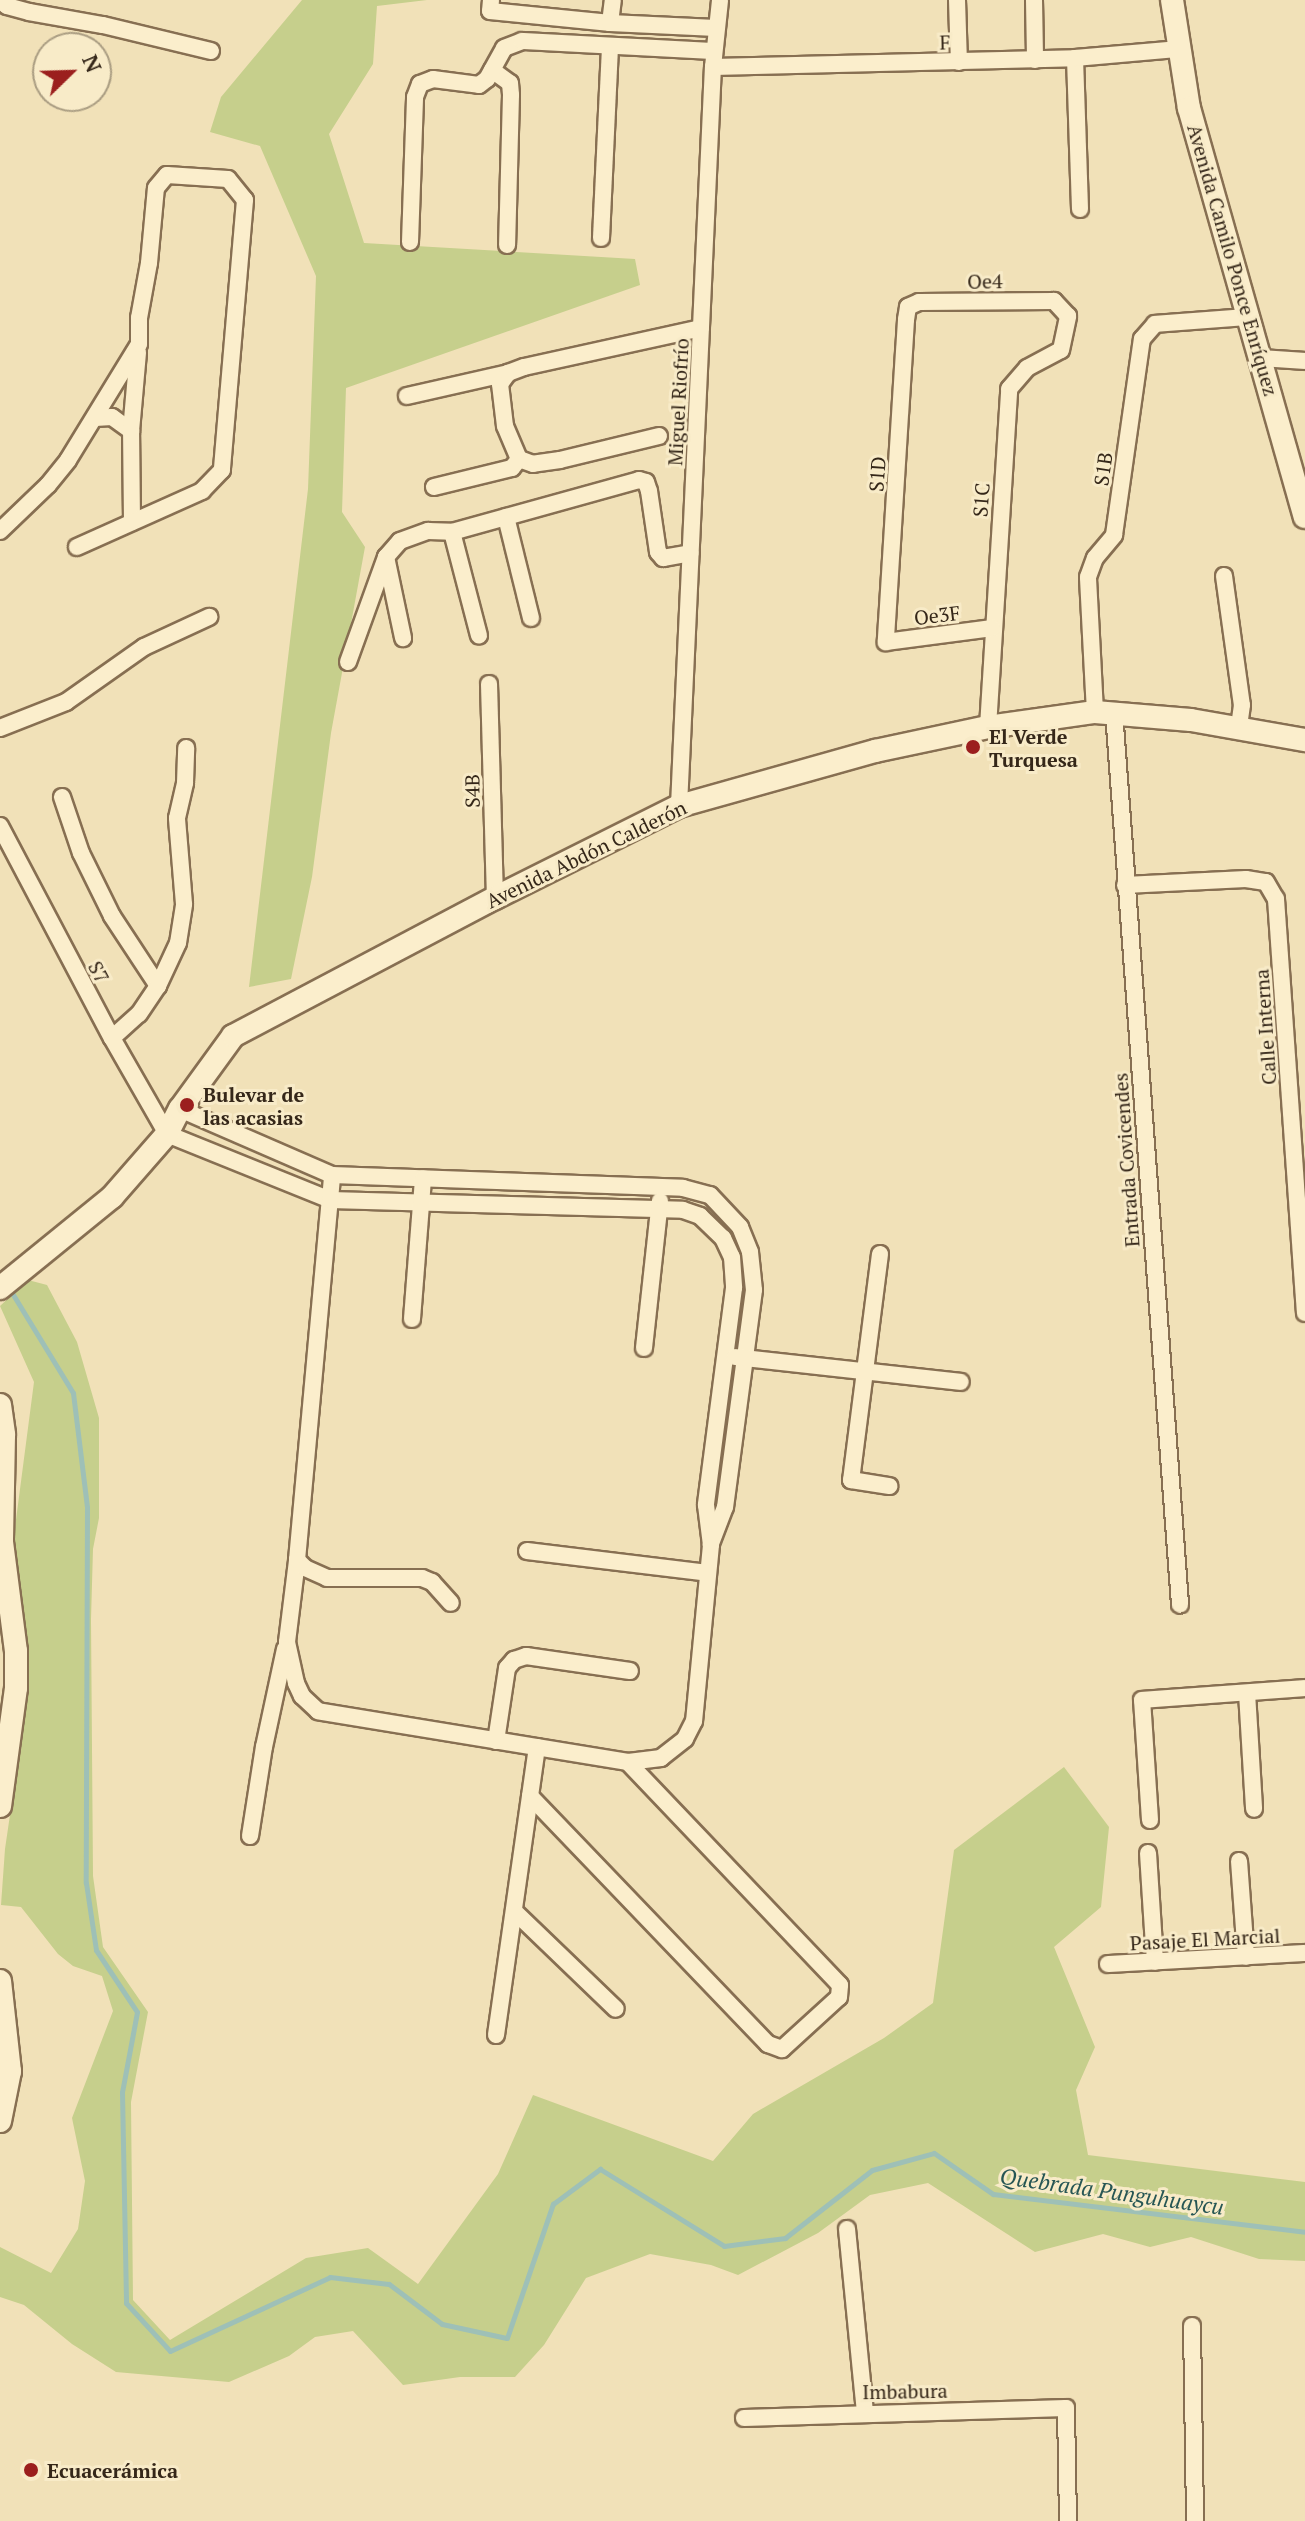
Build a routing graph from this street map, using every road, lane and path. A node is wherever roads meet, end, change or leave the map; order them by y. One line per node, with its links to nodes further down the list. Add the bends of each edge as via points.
1 (0, 0): 12 (street, via 29,12)
2 (613, 0): 8 (street)
3 (720, 0): 9 (street, Miguel Riofrío)
4 (957, 0): 16 (street)
5 (1034, 0): 15 (street)
6 (1172, 0): 11 (street, Avenida Camilo Ponce Enríquez)
7 (491, 6): 8 (street)
8 (610, 23): 9 (street)
9 (716, 28): 14 (street, Miguel Riofrío)
10 (610, 46): 14 (street, F); 17 (street, F, via 522,41 504,48); 19 (street)
11 (1177, 49): 13 (street, F); 24 (street, Avenida Camilo Ponce Enríquez)
12 (211, 51)
13 (1075, 58): 15 (street, F); 18 (street)
14 (714, 59): 16 (street, F); 25 (street, Miguel Riofrío)
15 (1035, 60): 16 (street, F)
16 (959, 62)
17 (492, 70): 20 (street, via 479,85 433,79 420,84 415,97); 21 (street, via 510,83)
18 (1080, 209)
19 (601, 238)
20 (410, 242)
21 (507, 245)
22 (1062, 306): 23 (street, Oe4, via 1054,301 919,302); 47 (street, S1C, via 1068,316 1061,350 1027,368 1009,389)
23 (908, 307): 50 (street, S1D)
24 (1249, 317): 27 (street, Avenida Camilo Ponce Enríquez); 53 (street, S1B, via 1155,324 1142,339 1114,535 1095,558 1088,577)
25 (701, 328): 29 (street); 42 (street, Miguel Riofrío)
26 (139, 344): 31 (street); 32 (street); 38 (street, via 156,188 167,175 228,179 245,200 222,470 202,491)
27 (1261, 358): 28 (street); 37 (street, Avenida Camilo Ponce Enríquez)
28 (1305, 361)
29 (508, 373): 30 (street); 34 (street, via 500,384 500,406)
30 (407, 396)
31 (95, 418): 32 (street, via 112,417); 39 (street, via 48,485)
32 (131, 431): 38 (street)
33 (659, 436): 34 (street, via 560,460 533,464)
34 (519, 459): 35 (street, via 512,468)
35 (434, 487)
36 (506, 517): 40 (street); 42 (street, via 639,480 649,491 658,552 663,558); 46 (street)
37 (1305, 517)
38 (132, 522): 41 (street)
39 (0, 531)
40 (452, 532): 43 (street, via 428,531 400,541); 48 (street)
41 (77, 547)
42 (691, 553): 61 (street, Miguel Riofrío)
43 (386, 557): 49 (street); 51 (street)
44 (1224, 576): 56 (street, via 1242,705)
45 (209, 617): 57 (street, via 144,647 66,702)
46 (531, 618)
47 (992, 628): 50 (street, Oe3F); 55 (street, S1C)
48 (479, 636)
49 (403, 638)
50 (886, 642)
51 (348, 662)
52 (489, 684): 64 (street, S4B)
53 (1104, 712): 55 (street, Avenida Abdón Calderón); 56 (street, Avenida Abdón Calderón); 63 (street, Entrada Covicendes)
54 (1305, 720): 56 (street, via 1289,726)
55 (988, 727): 61 (street, Avenida Abdón Calderón, via 875,751)
56 (1239, 727): 58 (street, Avenida Abdón Calderón)
57 (0, 728)
58 (1305, 740)
59 (186, 748): 65 (street, via 177,818 184,904 178,943)
60 (62, 797): 65 (street, via 81,853 112,916)
61 (679, 806): 64 (street, Avenida Abdón Calderón)
62 (0, 826): 66 (street, S7)
63 (1125, 885): 79 (street, Calle Interna, via 1246,879 1266,882 1276,899); 95 (street, Entrada Covicendes)
64 (495, 898): 67 (street, Avenida Abdón Calderón, via 233,1036)
65 (158, 986): 66 (street, via 139,1014)
66 (112, 1038): 68 (street, S7)
67 (180, 1109): 68 (street, Avenida Abdón Calderón); 69 (street)
68 (167, 1134): 73 (street); 78 (street, Avenida Abdón Calderón, via 112,1197)
69 (332, 1175): 70 (street); 73 (street)
70 (423, 1178): 71 (street); 74 (street)
71 (546, 1183): 72 (street); 75 (street)
72 (660, 1187): 76 (street); 83 (street, via 710,1195 740,1227 750,1252 754,1290)
73 (330, 1200): 74 (street); 92 (street)
74 (422, 1202): 75 (street); 80 (street)
75 (547, 1206): 76 (street)
76 (660, 1209): 81 (street); 82 (street, via 700,1216 723,1238 732,1257)
77 (880, 1254): 84 (street)
78 (0, 1288)
79 (1305, 1313)
80 (412, 1319)
81 (644, 1348)
82 (726, 1355): 83 (street); 87 (street)
83 (746, 1360): 84 (street); 88 (street)
84 (865, 1371): 85 (street); 89 (street, via 851,1480)
85 (961, 1382)
86 (0, 1405): 104 (street, via 2,1542 16,1663)
87 (719, 1410): 88 (street); 90 (street, via 706,1505)
88 (738, 1414): 90 (street, via 725,1507)
89 (890, 1486)
90 (711, 1545): 93 (street)
91 (527, 1551): 93 (street)
92 (297, 1560): 94 (street, via 327,1578 422,1578); 96 (street)
93 (708, 1573): 102 (street, via 694,1721 685,1739 661,1758)
94 (451, 1603)
95 (1180, 1605)
96 (287, 1642): 100 (street, via 296,1683 318,1711); 107 (street)
97 (630, 1671): 100 (street, via 526,1656 514,1660 507,1668)
98 (1305, 1688): 99 (street)
99 (1247, 1693): 105 (street); 106 (street, via 1142,1700)
100 (496, 1741): 101 (street)
101 (537, 1747): 102 (street); 103 (street)
102 (628, 1762): 103 (street, via 840,1985 839,1997 782,2049 768,2044)
103 (530, 1796): 110 (street)
104 (0, 1806)
105 (1254, 1809)
106 (1150, 1820)
107 (250, 1836)
108 (1148, 1853): 113 (street)
109 (1239, 1861): 112 (street)
110 (514, 1911): 116 (street); 117 (street)
111 (1305, 1953): 112 (street, Pasaje El Marcial)
112 (1246, 1957): 113 (street, Pasaje El Marcial)
113 (1155, 1962): 114 (street, Pasaje El Marcial)
114 (1108, 1964)
115 (0, 1981): 118 (street, via 10,2071)
116 (616, 2009)
117 (496, 2035)
118 (0, 2121)
119 (847, 2229): 121 (street)
120 (1192, 2326): 124 (street)
121 (865, 2412): 122 (street, Imbabura); 123 (street, Imbabura, via 1066,2408)
122 (744, 2418)
123 (1068, 2521)
124 (1195, 2521)

